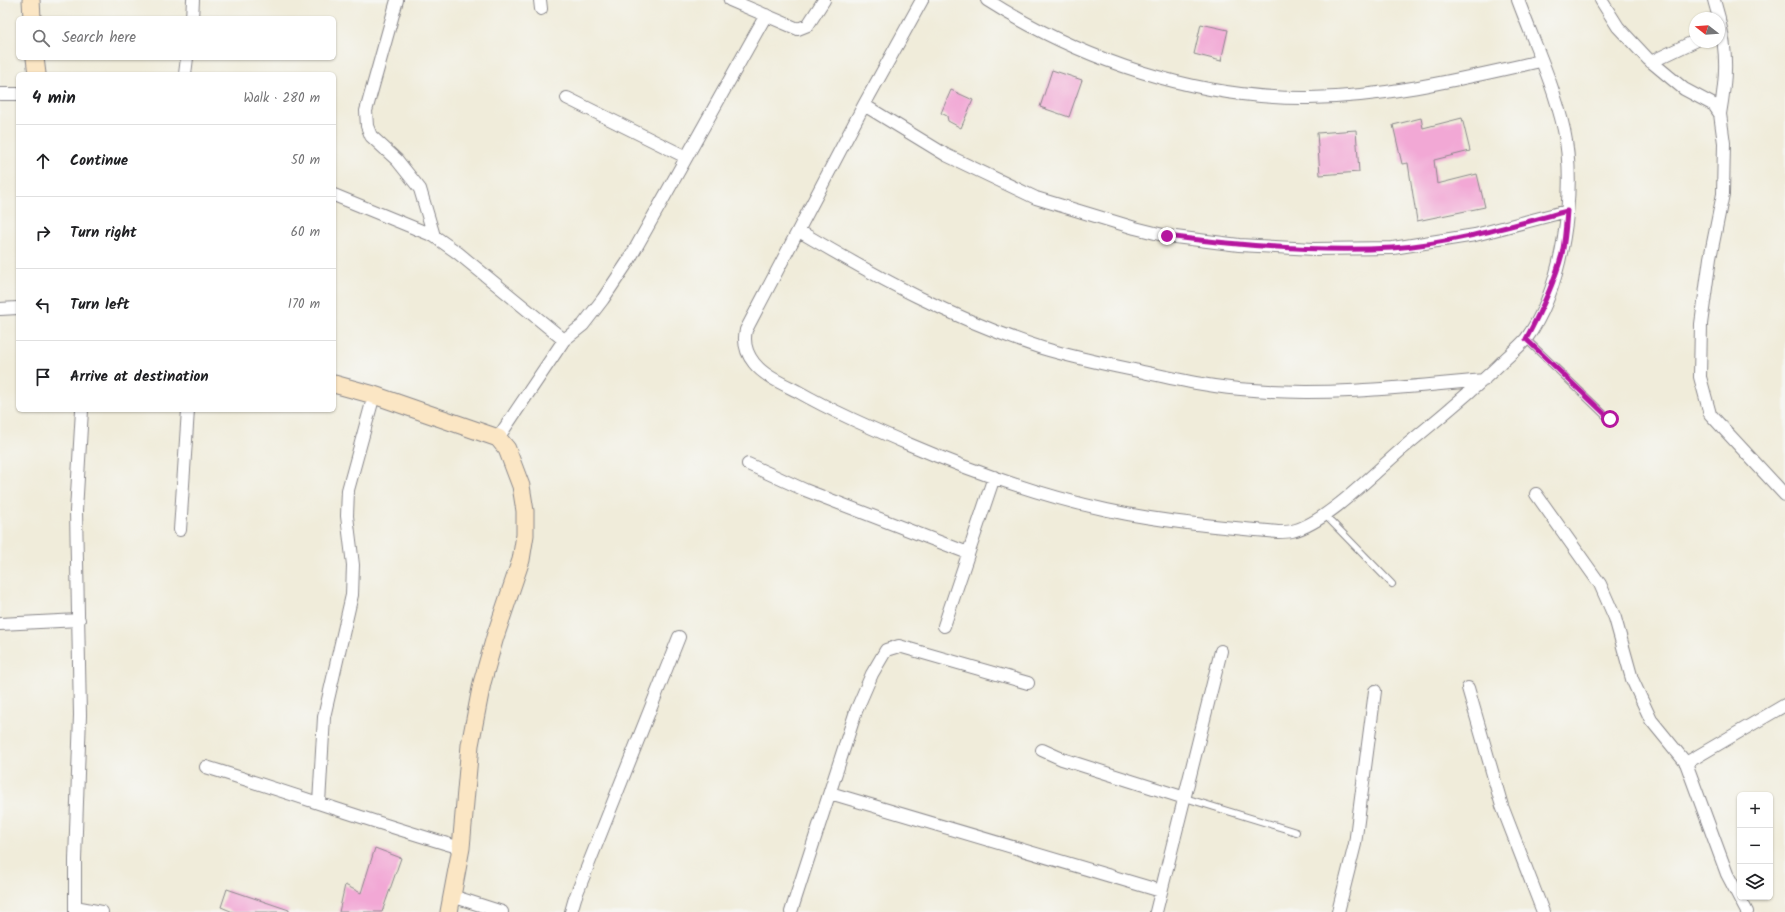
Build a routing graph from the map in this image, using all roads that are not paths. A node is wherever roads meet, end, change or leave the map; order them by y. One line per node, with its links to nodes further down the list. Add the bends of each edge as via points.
1 (31, 0): 13 (street)
2 (193, 0): 14 (street)
3 (397, 0): 32 (street, via 366,111 367,126 372,136 397,160 420,189)
4 (730, 0): 12 (street)
5 (824, 0): 12 (street, via 808,25 803,28 798,29)
6 (922, 0): 26 (street)
7 (987, 0): 19 (street, via 1042,32 1115,64 1197,86 1248,95 1310,98 1360,95 1438,84)
8 (1518, 0): 19 (street)
9 (1601, 0): 20 (street, via 1618,27)
10 (1714, 0): 11 (street)
11 (1717, 12)
12 (766, 15): 28 (street)
13 (32, 16)
14 (192, 16)
15 (1689, 44): 20 (street)
16 (1724, 48): 27 (street, via 1726,79)
17 (35, 60): 21 (street)
18 (187, 60): 22 (street)
19 (1541, 61): 30 (street, via 1552,88 1564,131 1569,171)
20 (1651, 62): 27 (street, via 1684,89 1714,105)
21 (37, 72)
22 (185, 72)
23 (0, 94): 24 (street)
24 (16, 94)
25 (567, 98): 28 (street)
26 (864, 105): 30 (street, via 946,155 1036,198 1167,236 1239,245 1314,249 1393,248 1475,235); 31 (street)
27 (1720, 114): 47 (street, via 1724,143 1723,194 1702,316 1700,377 1710,414)
28 (686, 157): 36 (street, via 613,285 583,325)
29 (336, 196): 32 (street)
30 (1567, 211): 35 (street, via 1562,252 1554,280)
31 (798, 231): 37 (street, via 900,290 946,311 1043,348 1116,366 1220,388 1268,391 1380,389); 45 (street, via 746,330 745,348 755,364 765,373 828,409 929,453)
32 (434, 236): 36 (street)
33 (16, 308): 34 (street)
34 (0, 309)
35 (1526, 339): 37 (street); 42 (lane)
36 (564, 340): 43 (street)
37 (1484, 380): 48 (street)
38 (336, 385): 39 (street)
39 (374, 395): 43 (street); 66 (street, via 348,490 347,516 353,565 352,595 324,717)
40 (82, 412): 52 (street, via 76,511)
41 (188, 412): 49 (street)
42 (1610, 419)
43 (498, 438): 68 (street, via 507,449 521,486 525,535 521,560 482,683 470,745)
44 (748, 464): 50 (street, via 805,490)
45 (994, 477): 48 (street, via 1055,498 1109,510 1214,526 1292,531); 50 (street)
46 (1536, 494): 62 (street, via 1600,584 1615,618 1632,679 1651,720)
47 (1785, 494)
48 (1325, 515): 51 (lane)
49 (180, 530)
50 (968, 553): 54 (street)
51 (1392, 584)
52 (79, 620): 53 (street); 71 (street, via 80,715)
53 (0, 624)
54 (944, 626)
55 (679, 637): 74 (street)
56 (1221, 651): 65 (street)
57 (1028, 683): 64 (street, via 899,646 886,650 861,698)
58 (1468, 688): 78 (street, via 1502,806)
59 (1376, 691): 77 (street, via 1355,844)
60 (1785, 705): 62 (street)
61 (1042, 750): 65 (street, via 1062,759)
62 (1686, 763): 79 (street, via 1727,874)
63 (206, 767): 66 (street)
64 (830, 793): 69 (street); 75 (street)
65 (1185, 798): 67 (lane); 69 (street)
66 (319, 803): 68 (street)
67 (1296, 832)
68 (461, 848): 70 (street)
69 (1161, 891): 76 (street)
70 (451, 904): 73 (street)
71 (75, 910): 72 (street)
72 (102, 912)
73 (502, 912)
74 (571, 912)
75 (791, 912)
76 (1156, 912)
77 (1338, 912)
78 (1543, 912)
79 (1747, 912)

